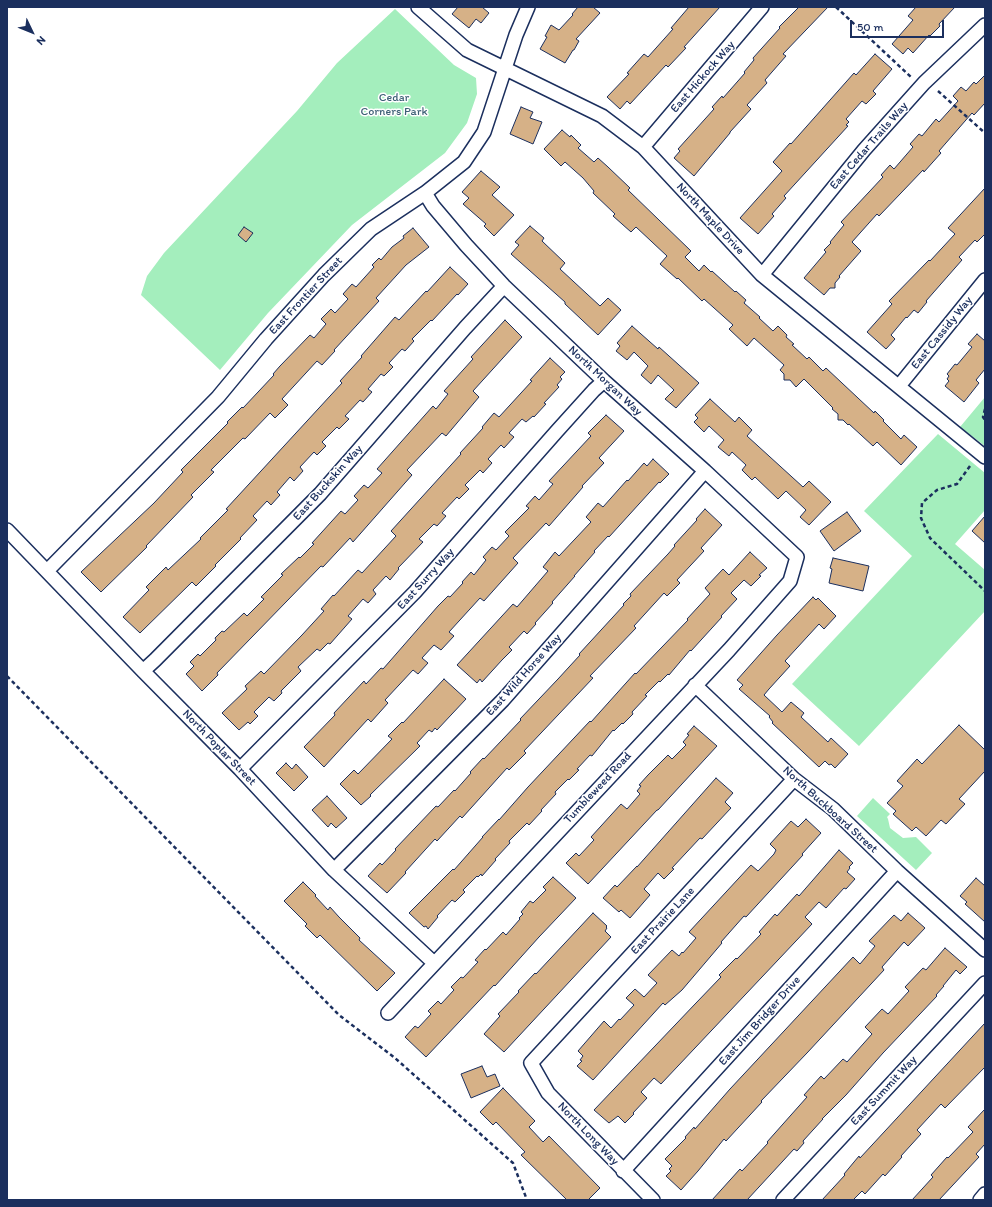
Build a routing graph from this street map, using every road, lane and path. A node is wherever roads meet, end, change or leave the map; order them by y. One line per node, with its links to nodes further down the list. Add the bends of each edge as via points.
1 (418, 7): 6 (street, North Maple Drive, via 467,50)
2 (528, 7): 6 (street, East Frontier Street)
3 (762, 7): 10 (street, East Hickock Way)
4 (836, 7): 7 (path)
5 (985, 25): 12 (street, East Cedar Trails Way, via 924,83 864,150)
6 (505, 69): 10 (street, North Maple Drive, via 602,116); 11 (street, East Frontier Street, via 484,132 464,162)
7 (911, 77)
8 (938, 91): 9 (path)
9 (985, 133)
10 (643, 147): 12 (street, North Maple Drive)
11 (425, 194): 14 (street, North Morgan Way, via 466,245); 24 (street, East Frontier Street, via 371,229 324,275 218,397)
12 (762, 275): 16 (street, North Maple Drive)
13 (985, 280): 16 (street, East Cassidy Way)
14 (504, 286): 15 (street, North Morgan Way); 26 (street, East Buckskin Way, via 320,494)
15 (604, 381): 21 (street, North Morgan Way); 29 (street, East Surry Way, via 415,592)
16 (899, 386): 19 (street, North Maple Drive)
17 (985, 409): 18 (path)
18 (985, 420)
19 (985, 457)
20 (970, 466): 25 (path, via 957,484 937,490 922,503 921,518 930,538)
21 (705, 471): 23 (street, North Morgan Way); 31 (street, East Wild Horse Way, via 503,700)
22 (7, 530): 24 (street, North Poplar Street)
23 (797, 557): 28 (street, Tumbleweed Road, via 790,581)
24 (47, 571): 26 (street, North Poplar Street)
25 (985, 591)
26 (142, 671): 29 (street, North Poplar Street)
27 (7, 676): 40 (path, via 339,1015 396,1058 513,1163)
28 (694, 685): 30 (street, North Buckboard Street); 34 (street, Tumbleweed Road)
29 (240, 769): 31 (street, North Poplar Street)
30 (794, 779): 32 (street, North Buckboard Street, via 833,809); 37 (street, East Prairie Lane)
31 (334, 870): 34 (street, North Poplar Street)
32 (897, 870): 33 (street, North Buckboard Street); 38 (street, East Jim Bridger Drive)
33 (985, 950)
34 (434, 963): 36 (street, Tumbleweed Road)
35 (985, 982): 42 (street, East Summit Way)
36 (388, 1013)
37 (531, 1063): 38 (street, North Long Way, via 548,1093)
38 (623, 1170): 41 (street, North Long Way)
39 (985, 1194): 43 (street)
40 (527, 1200)
41 (653, 1200)
42 (783, 1200)
43 (980, 1200)

